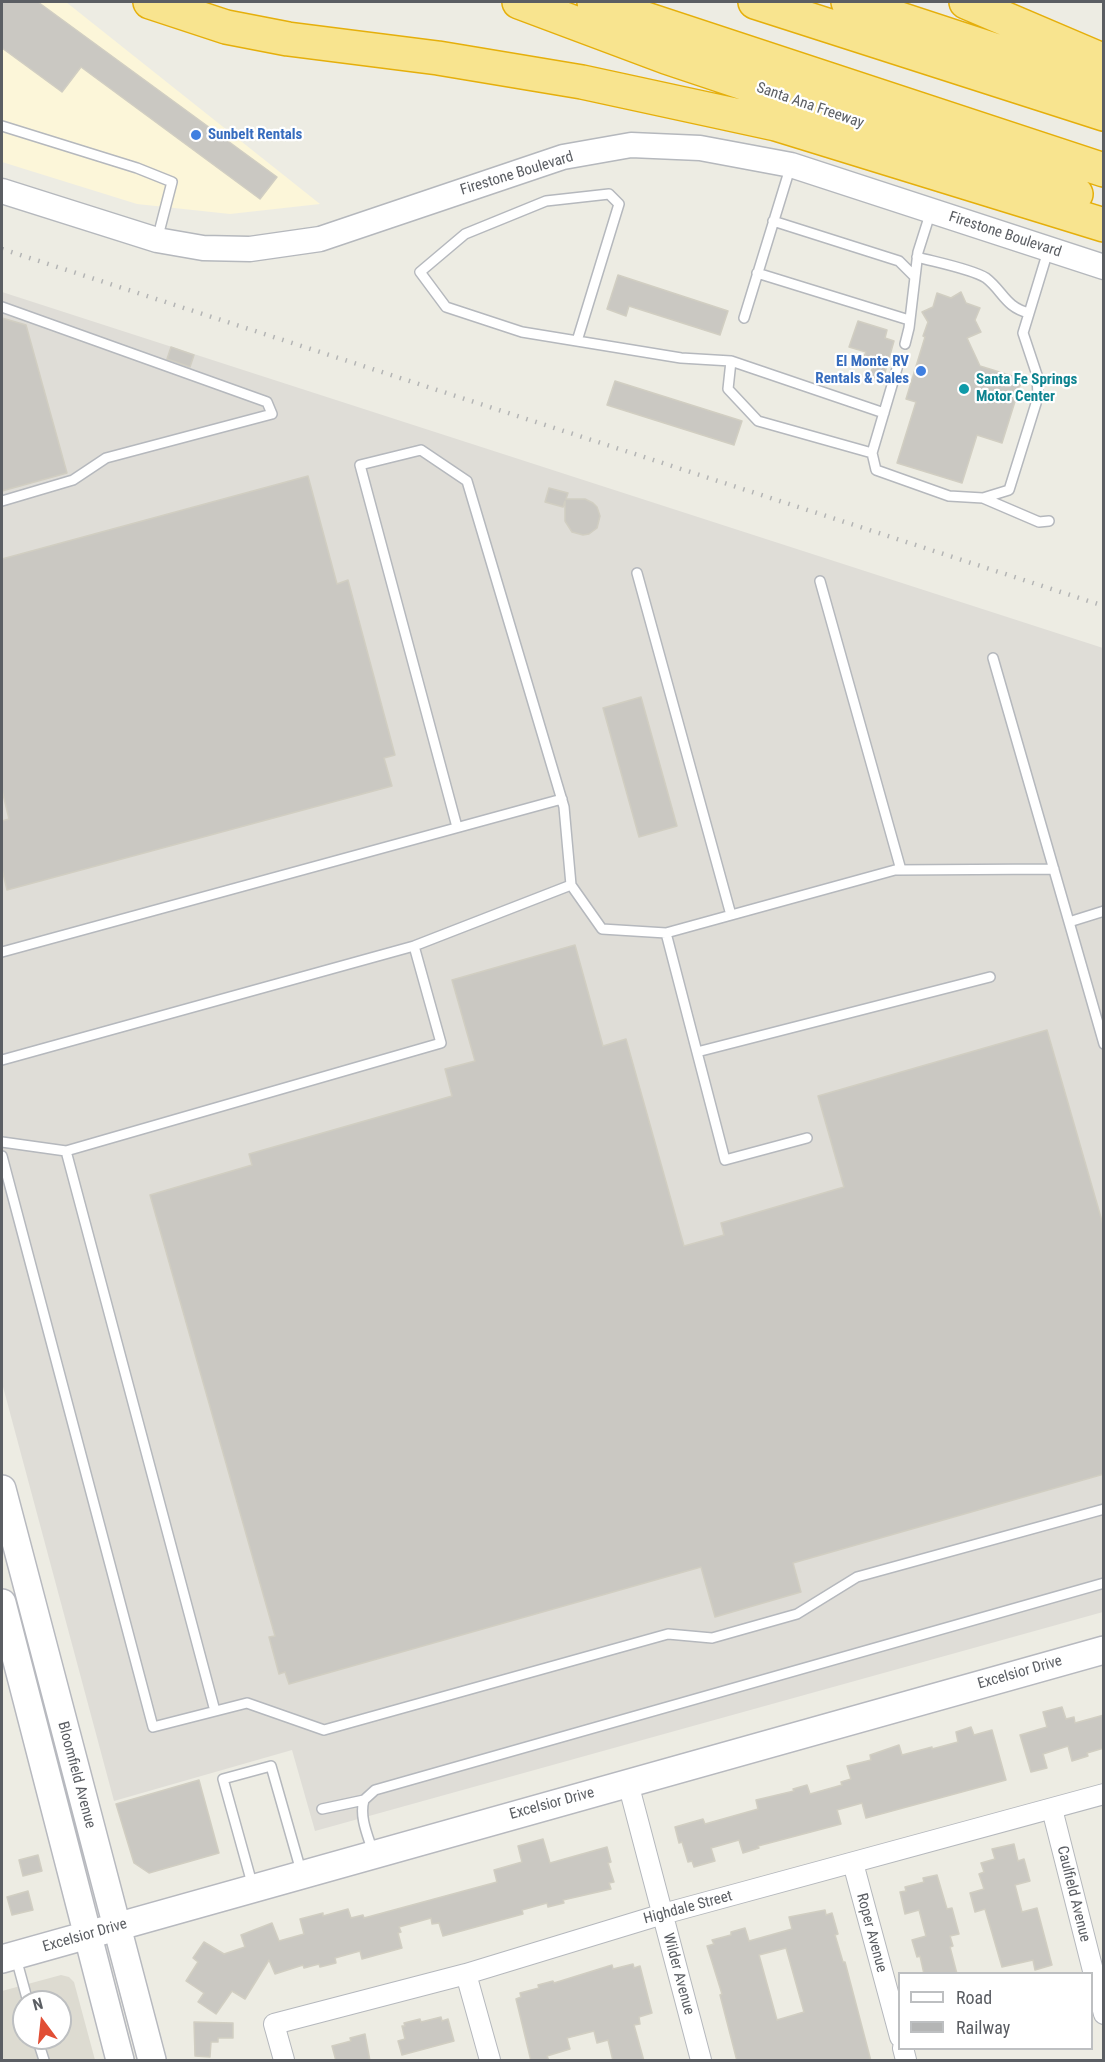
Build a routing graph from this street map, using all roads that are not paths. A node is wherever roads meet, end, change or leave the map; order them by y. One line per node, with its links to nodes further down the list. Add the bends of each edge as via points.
1 (150, 2): 17 (highway, via 226,27 582,82 776,124)
2 (519, 2): 14 (highway, Santa Ana Freeway, via 666,57)
3 (594, 2): 12 (highway)
4 (754, 2): 9 (highway)
5 (848, 2): 8 (highway)
6 (966, 2): 7 (highway)
7 (1104, 63)
8 (1104, 86)
9 (1104, 114)
10 (2, 126): 18 (lane, via 172,182)
11 (790, 165): 15 (street, Firestone Boulevard); 16 (lane); 18 (street, Firestone Boulevard, via 700,148 631,145 562,157 320,239 250,249 203,248)
12 (1104, 170)
13 (2, 191): 18 (street, Firestone Boulevard)
14 (1104, 204)
15 (931, 211): 19 (street, Firestone Boulevard); 20 (lane)
16 (773, 221): 22 (lane); 23 (lane, via 899,261)
17 (1104, 225)
18 (157, 240)
19 (1049, 249): 21 (street, Firestone Boulevard); 25 (lane)
20 (917, 257): 23 (lane); 25 (lane, via 984,277 1010,305)
21 (1104, 267)
22 (757, 273): 26 (lane); 27 (lane)
23 (915, 277): 27 (lane)
24 (2, 307): 35 (lane, via 267,402 272,414 106,458 73,480)
25 (1029, 313): 34 (lane, via 1023,333 1037,375 1038,397 1009,490)
26 (744, 318)
27 (909, 320): 29 (lane)
28 (577, 341): 28 (lane, via 522,332 446,307 420,272 465,234 546,201 609,194 619,204); 30 (lane, via 681,358)
29 (905, 344)
30 (731, 361): 32 (lane); 33 (lane, via 728,389 758,421)
31 (898, 365): 32 (lane)
32 (884, 413): 33 (lane)
33 (872, 453): 34 (lane, via 876,470 949,496)
34 (983, 498): 36 (lane, via 1039,522)
35 (2, 501)
36 (1049, 521)
37 (637, 573): 46 (lane)
38 (820, 581): 43 (lane)
39 (993, 658): 42 (lane)
40 (562, 799): 41 (lane); 41 (lane, via 466,481 421,450 360,465); 44 (lane)
41 (457, 827): 50 (lane)
42 (1054, 869): 43 (lane); 47 (lane)
43 (901, 870): 46 (lane)
44 (571, 885): 48 (lane, via 602,929); 49 (lane)
45 (1104, 911): 47 (lane)
46 (731, 915): 48 (lane)
47 (1069, 922): 53 (lane)
48 (666, 933): 55 (lane)
49 (414, 946): 56 (lane); 59 (lane, via 441,1043)
50 (2, 952)
51 (990, 977): 55 (lane)
52 (1104, 1001): 53 (lane)
53 (1092, 1004): 54 (lane)
54 (1104, 1044)
55 (697, 1052): 57 (lane, via 725,1160)
56 (2, 1060)
57 (807, 1138)
58 (2, 1142): 59 (lane)
59 (66, 1151): 66 (lane)
60 (2, 1156): 66 (lane, via 153,1727)
61 (2, 1489): 77 (main road, Bloomfield Avenue)
62 (1104, 1509): 66 (lane, via 857,1577 797,1614 712,1638 668,1634 324,1730 247,1703)
63 (1104, 1583): 69 (lane, via 375,1790)
64 (2, 1604): 78 (main road, Bloomfield Avenue)
65 (1104, 1650): 67 (main road, Excelsior Drive)
66 (215, 1711)
67 (627, 1783): 72 (main road, Excelsior Drive); 76 (street, Wilder Avenue)
68 (1104, 1794): 71 (street, Highdale Street)
69 (364, 1800): 70 (lane); 72 (lane, via 361,1808)
70 (322, 1809)
71 (1052, 1809): 73 (street, Highdale Street); 82 (street, Caulfield Avenue)
72 (373, 1853): 74 (main road, Excelsior Drive)
73 (853, 1863): 76 (street, Highdale Street); 83 (street, Roper Avenue)
74 (302, 1874): 75 (main road, Excelsior Drive); 75 (lane, via 271,1766 223,1779)
75 (253, 1887): 77 (main road, Excelsior Drive)
76 (663, 1914): 80 (street, Highdale Street); 88 (street, Wilder Avenue)
77 (116, 1927): 78 (main road, Excelsior Drive); 85 (main road, Bloomfield Avenue)
78 (86, 1935): 79 (main road, Excelsior Drive); 84 (main road, Bloomfield Avenue)
79 (8, 1957): 81 (lane)
80 (466, 1974): 86 (street, Highdale Street, via 274,2024); 87 (street)
81 (23, 1990)
82 (1104, 2014)
83 (898, 2030)
84 (120, 2061)
85 (152, 2061)
86 (284, 2061)
87 (489, 2061)
88 (701, 2061)

